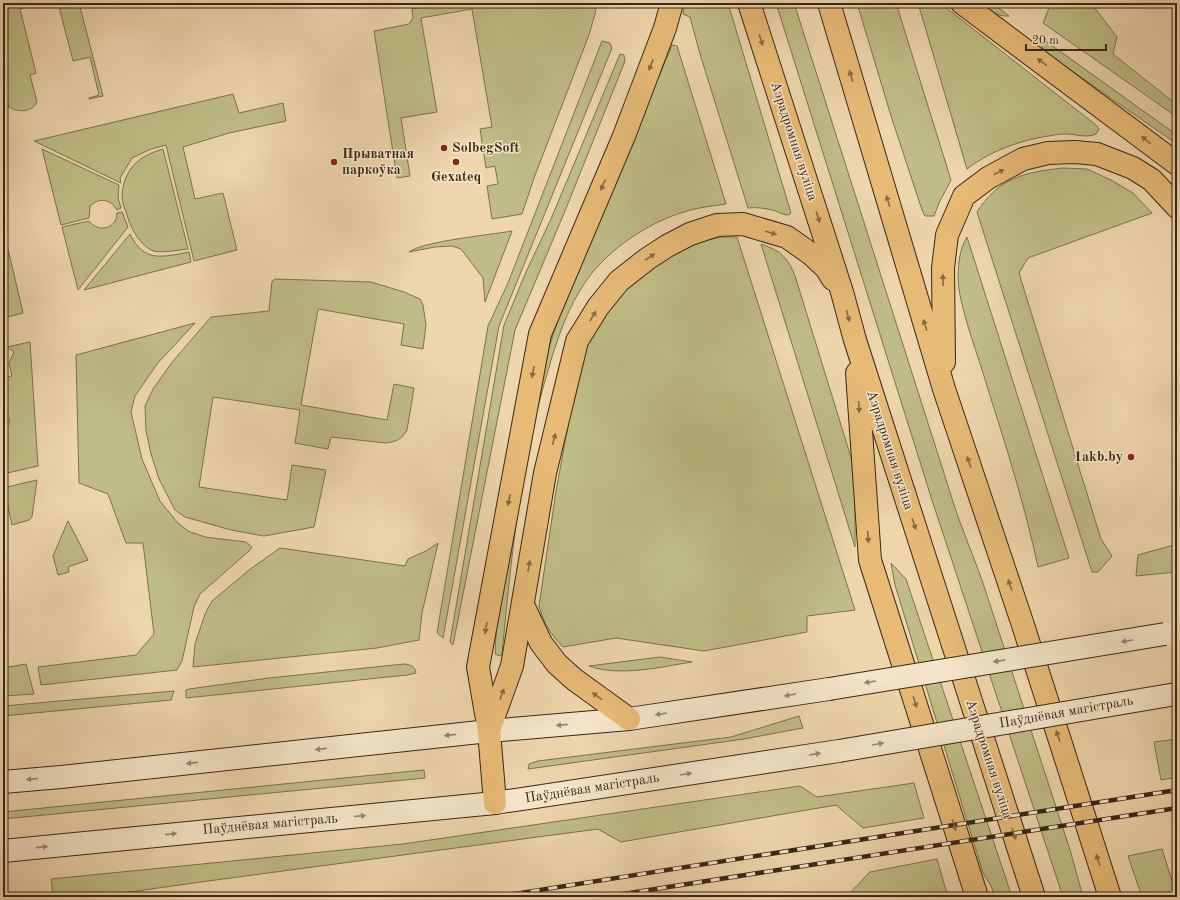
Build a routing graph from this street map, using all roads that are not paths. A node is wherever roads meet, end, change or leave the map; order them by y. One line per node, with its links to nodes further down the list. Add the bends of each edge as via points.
1 (672, 3): 14 (main road, one-way to 14, via 624,136 540,334 478,667)
2 (749, 3): 7 (main road, Аэрадромная вуліца, one-way to 7)
3 (829, 3): 9 (main road, one-way to 3)
4 (962, 3): 5 (main road, one-way to 4)
5 (1177, 164)
6 (1177, 207): 9 (main road, one-way to 6, via 942,268 947,235 964,196 988,178 1023,160 1048,153 1075,152 1097,154 1133,168 1152,180)
7 (842, 292): 8 (main road, Аэрадромная вуліца, one-way to 8); 10 (main road, one-way to 7, via 545,473 577,341 598,307 620,281 647,259 690,234 717,225 743,224 786,237 811,254 826,268)
8 (855, 340): 18 (main road, one-way to 18, via 870,560); 19 (main road, Аэрадромная вуліца, one-way to 19)
9 (944, 389): 20 (main road, one-way to 9)
10 (523, 605): 13 (main road, one-way to 10, via 557,664 541,643); 14 (main road, one-way to 10, via 512,666)
11 (1171, 634): 13 (main road, one-way to 13, bridge)
12 (1176, 694): 16 (main road, Паўднёвая магістраль, one-way to 12, bridge, via 839,751)
13 (629, 719): 14 (main road, one-way to 14)
14 (489, 731): 15 (main road, one-way to 15); 16 (main road)
15 (3, 782)
16 (496, 803): 17 (main road, Паўднёвая магістраль, one-way to 16)
17 (3, 851)
18 (977, 897)
19 (1034, 897)
20 (1110, 897)

